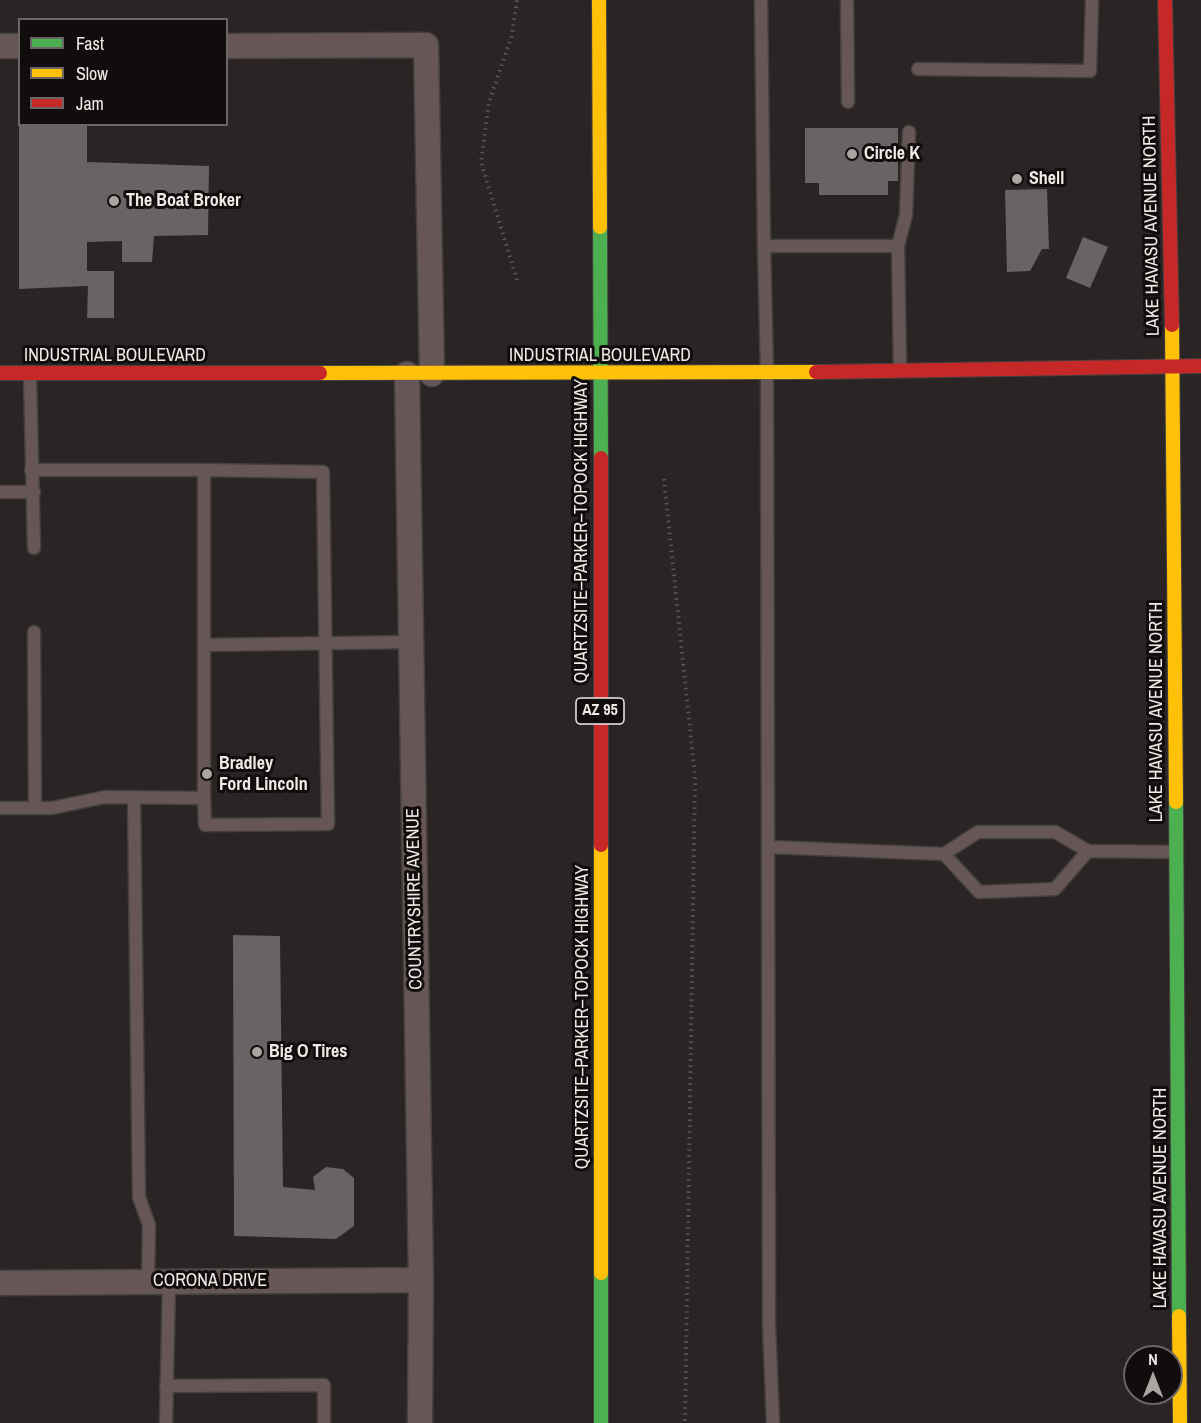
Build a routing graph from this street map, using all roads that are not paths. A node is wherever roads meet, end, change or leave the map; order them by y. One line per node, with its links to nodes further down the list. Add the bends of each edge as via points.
1 (599, 0): 22 (main road, QUARTZSITE–PARKER–TOPOCK HIGHWAY / AZ 95)
2 (761, 0): 12 (lane)
3 (847, 0): 10 (lane)
4 (1092, 0): 9 (lane, via 1090,71)
5 (1165, 0): 14 (main road, LAKE HAVASU AVENUE NORTH)
6 (0, 46): 7 (street)
7 (18, 46)
8 (228, 46): 21 (street, via 426,45)
9 (918, 69)
10 (848, 102)
11 (909, 132): 13 (lane, via 906,215)
12 (764, 246): 13 (lane); 19 (lane)
13 (898, 246): 16 (lane)
14 (1173, 366): 15 (main road, INDUSTRIAL BOULEVARD); 16 (main road, INDUSTRIAL BOULEVARD); 38 (main road, LAKE HAVASU AVENUE NORTH)
15 (1201, 366)
16 (900, 371): 19 (main road, INDUSTRIAL BOULEVARD)
17 (0, 373): 18 (main road, INDUSTRIAL BOULEVARD)
18 (30, 373): 20 (main road, INDUSTRIAL BOULEVARD); 23 (lane)
19 (767, 373): 22 (main road, INDUSTRIAL BOULEVARD); 36 (lane)
20 (407, 374): 21 (main road, INDUSTRIAL BOULEVARD); 30 (street, COUNTRYSHIRE AVENUE)
21 (432, 374): 22 (main road, INDUSTRIAL BOULEVARD)
22 (600, 374): 47 (main road, QUARTZSITE–PARKER–TOPOCK HIGHWAY / AZ 95)
23 (31, 470): 24 (lane); 26 (lane)
24 (204, 470): 29 (lane, via 323,472); 31 (lane)
25 (0, 492): 26 (lane)
26 (34, 492): 27 (lane)
27 (34, 548)
28 (34, 632): 35 (lane)
29 (325, 642): 30 (lane); 31 (lane); 33 (lane, via 328,824 205,825)
30 (411, 642): 40 (street, COUNTRYSHIRE AVENUE)
31 (204, 645): 33 (lane)
32 (134, 798): 33 (lane); 35 (lane, via 105,797); 41 (lane, via 139,1197 149,1225)
33 (204, 798)
34 (0, 808): 35 (lane)
35 (35, 808)
36 (769, 848): 39 (lane); 48 (lane, via 769,1324)
37 (1088, 851): 38 (lane); 39 (lane, via 1055,832 978,832); 39 (lane, via 1054,889 979,892)
38 (1176, 852): 49 (main road, LAKE HAVASU AVENUE NORTH, via 1185,1322)
39 (944, 854)
40 (421, 1280): 41 (street, CORONA DRIVE); 46 (street, COUNTRYSHIRE AVENUE)
41 (159, 1282): 42 (street, CORONA DRIVE); 43 (lane)
42 (0, 1283)
43 (166, 1386): 44 (lane); 45 (lane, via 324,1385)
44 (166, 1423)
45 (324, 1423)
46 (420, 1423)
47 (601, 1423)
48 (773, 1423)
49 (1180, 1423)

